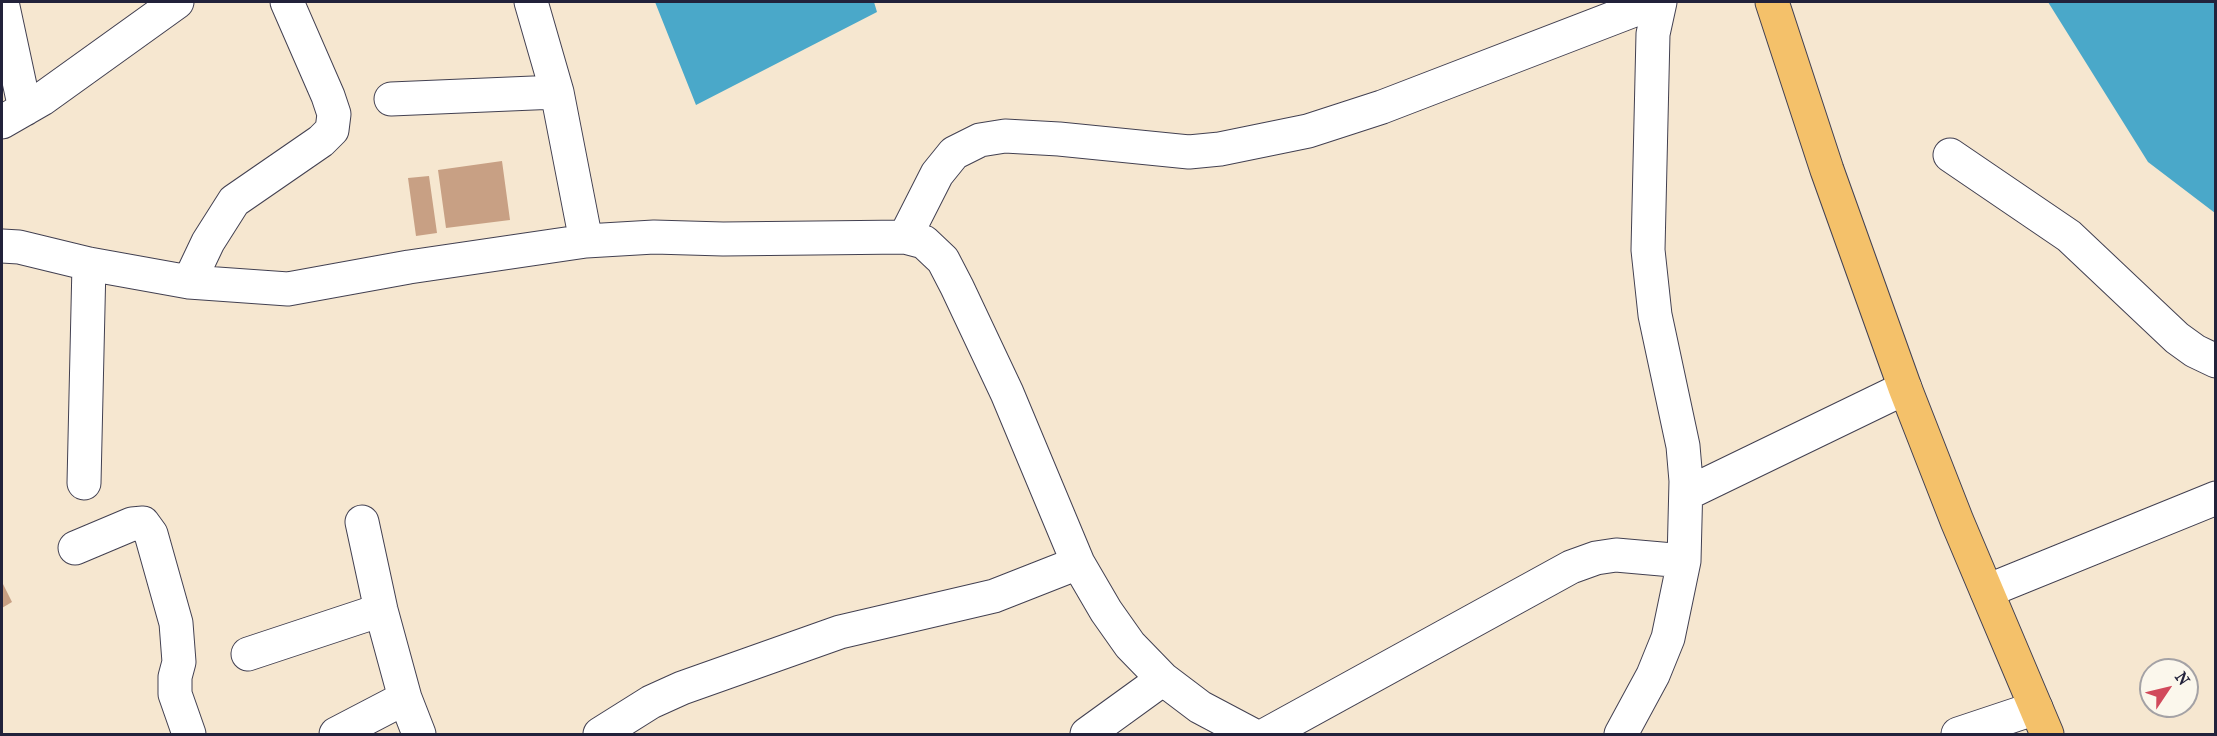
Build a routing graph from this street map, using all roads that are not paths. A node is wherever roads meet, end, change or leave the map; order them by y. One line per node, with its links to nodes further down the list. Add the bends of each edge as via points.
1 (2, 2): 10 (street)
2 (177, 2): 10 (street)
3 (287, 2): 16 (street, via 328,96 334,114 332,130 234,201)
4 (531, 2): 8 (street)
5 (1655, 2): 12 (street, via 1382,107 1308,131 1189,152 1059,139 1005,136 981,140 954,153 937,174)
6 (1660, 2): 20 (street, via 1653,34 1648,250 1655,315 1678,416)
7 (1772, 2): 18 (main road)
8 (557, 92): 9 (street); 13 (street)
9 (391, 99)
10 (13, 116)
11 (1950, 155): 17 (street, via 2069,236 2177,338)
12 (905, 237): 13 (street, via 654,237); 25 (street, via 924,242 943,260 1007,393)
13 (586, 241): 16 (street, via 409,267 288,290)
14 (2, 246): 15 (street)
15 (89, 264): 16 (street); 19 (street)
16 (189, 282)
17 (2216, 362)
18 (1905, 388): 20 (street); 26 (main road)
19 (84, 483)
20 (1686, 494): 24 (street)
21 (2216, 498): 26 (street)
22 (362, 522): 27 (street)
23 (75, 548): 33 (street, via 132,524 143,523 151,534 176,623 179,662 175,694)
24 (1684, 561): 38 (street, via 1616,555 1571,567); 39 (street, via 1668,638)
25 (1078, 563): 29 (street, via 1130,645); 36 (street, via 994,596 840,632 693,684 651,702)
26 (1987, 591): 31 (main road)
27 (381, 610): 28 (street); 30 (street)
28 (248, 654)
29 (1163, 679): 32 (street); 37 (street)
30 (405, 698): 34 (street); 35 (street)
31 (2042, 721): 40 (street)
32 (1236, 730)
33 (189, 735)
34 (336, 735)
35 (419, 735)
36 (600, 735)
37 (1087, 735)
38 (1267, 735)
39 (1621, 735)
40 (1958, 735)

